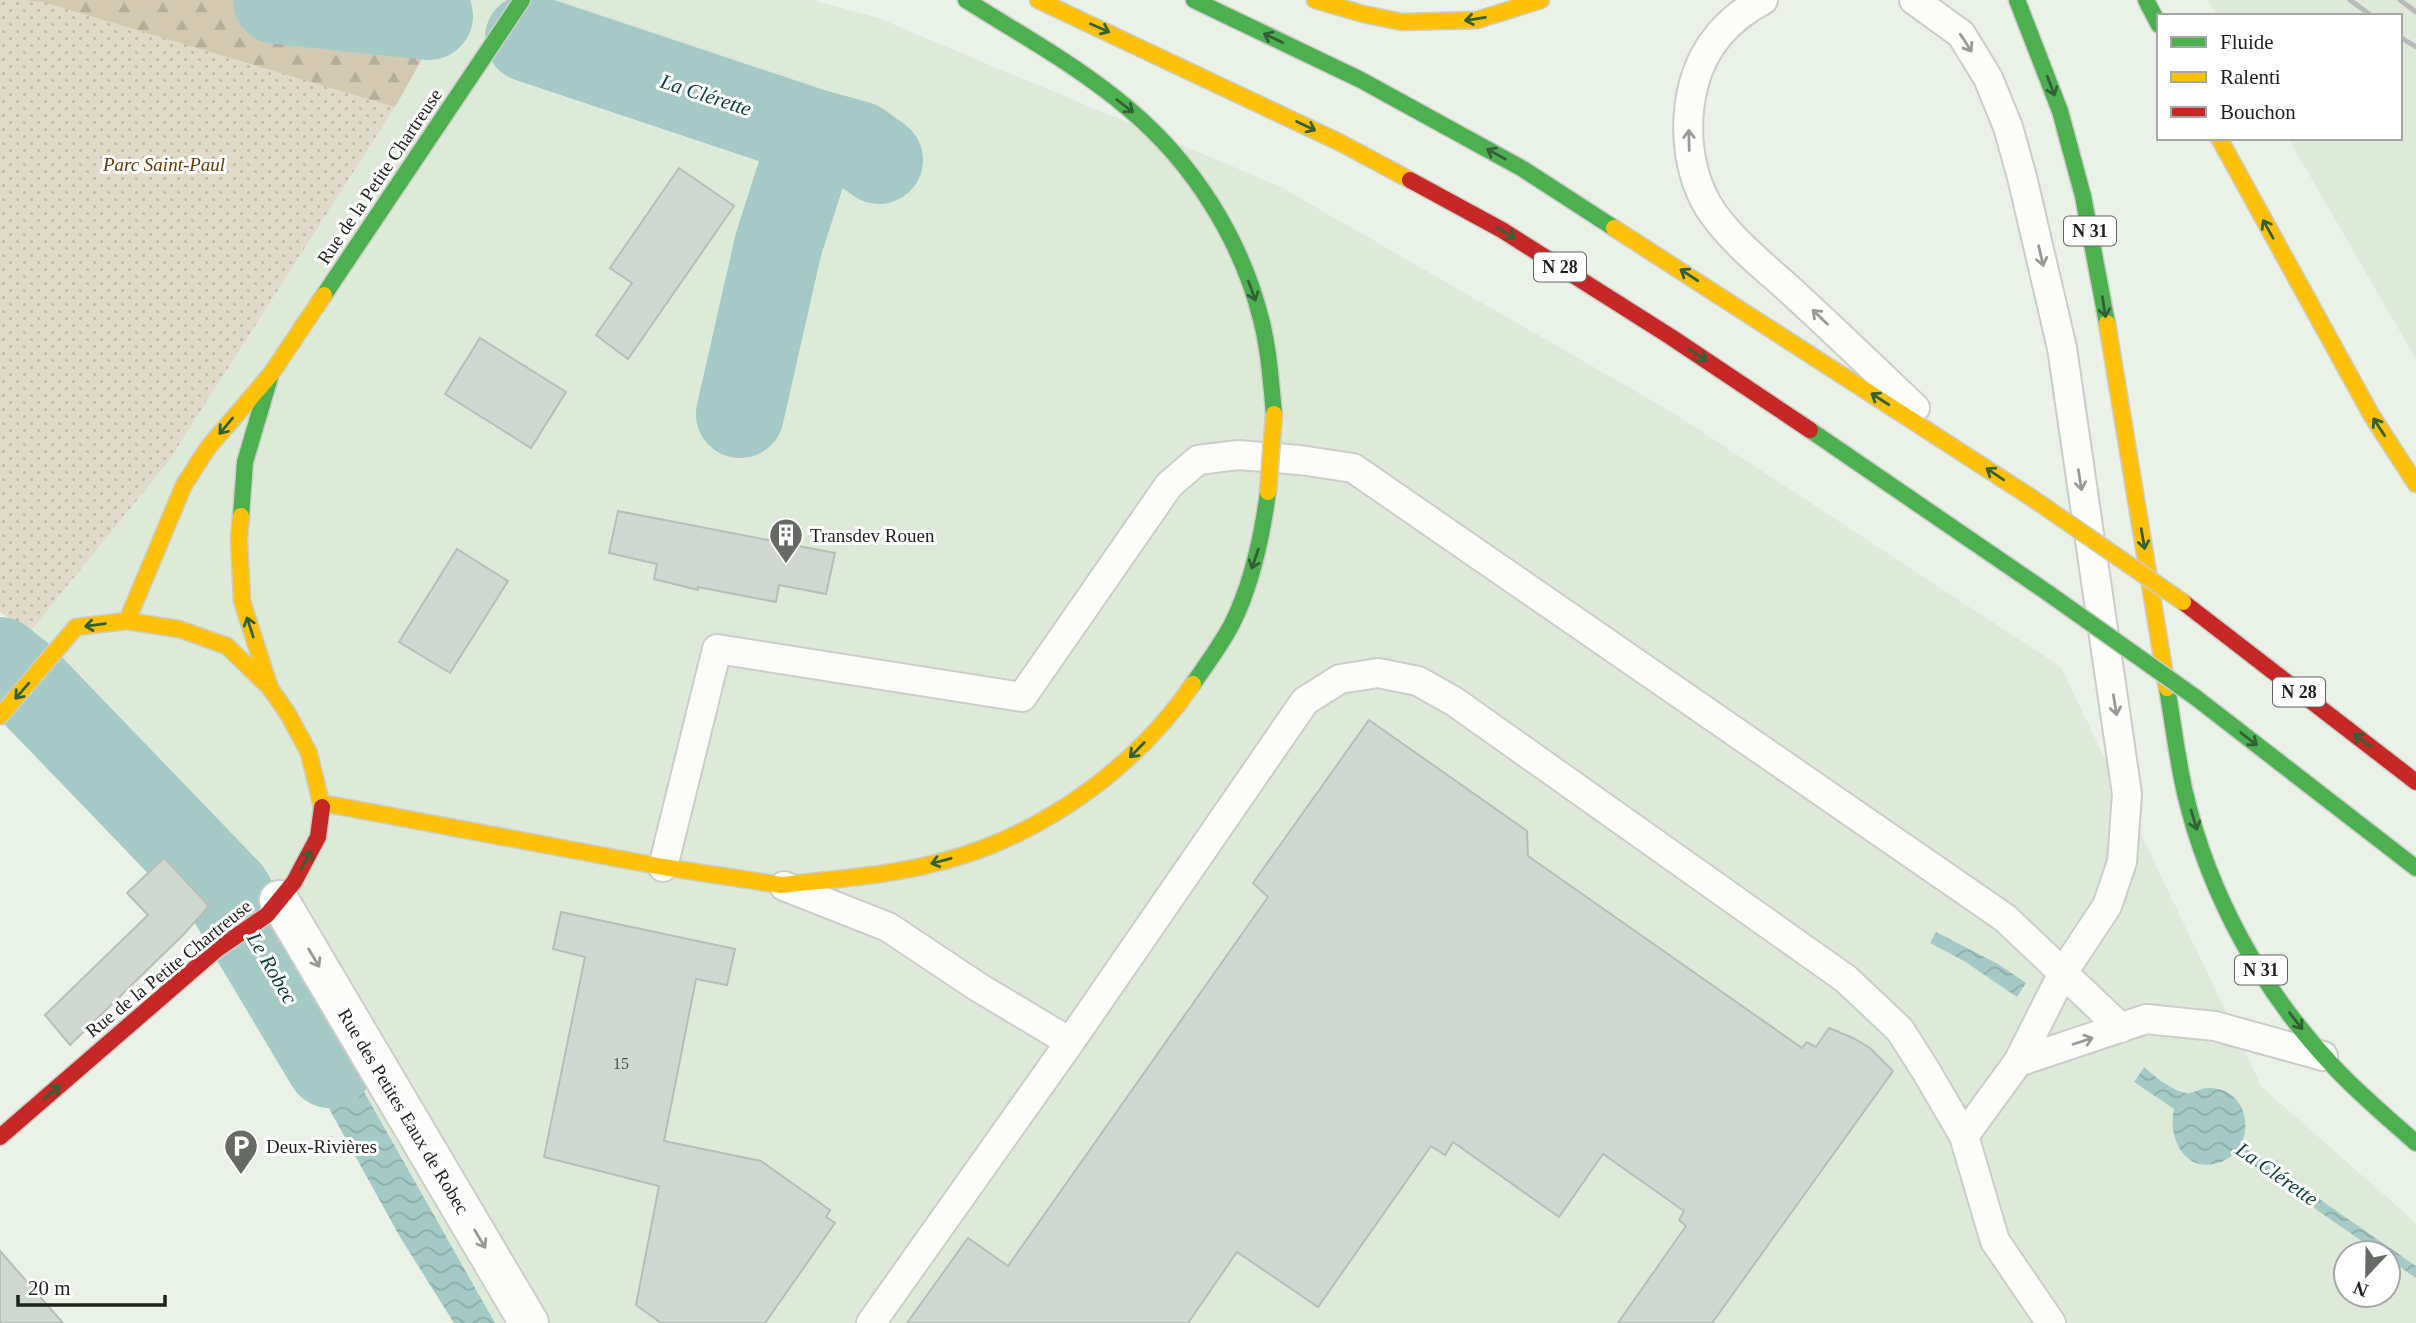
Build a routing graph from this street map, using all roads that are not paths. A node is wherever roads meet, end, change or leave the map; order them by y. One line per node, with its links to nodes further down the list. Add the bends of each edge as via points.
1 (522, 0): 13 (main road, Rue de la Petite Chartreuse)
2 (966, 0): 23 (main road, one-way to 23, bridge, via 1131,110 1166,145 1223,223 1257,305 1269,362 1274,414 1259,550 1233,622 1193,686 1123,765 1073,801 1017,833 964,855 904,871)
3 (1038, 0): 22 (main road, N 28, one-way to 22, bridge, via 1328,137 1502,230 1911,497 2195,697)
4 (1194, 0): 14 (main road, N 28, one-way to 4, via 1523,169 1361,80)
5 (1315, 0): 6 (main road, one-way to 5, via 1477,20 1435,22 1363,15)
6 (1541, 0)
7 (1763, 0): 14 (lane, one-way to 7, via 1757,261 1717,219 1699,186 1689,151 1689,103 1698,69 1720,32 1745,9)
8 (1914, 0): 25 (lane, one-way to 25, via 1961,34 1988,78 2022,177 2062,348 2127,794 2122,862 2115,884 2107,906)
9 (2017, 0): 28 (main road, N 31, one-way to 28, via 2060,111 2083,196 2185,793 2209,868 2239,936)
10 (2146, 0): 11 (main road)
11 (2157, 21)
12 (2220, 140): 15 (main road, one-way to 12, via 2372,416)
13 (271, 374): 16 (main road, Rue de la Petite Chartreuse, one-way to 16, via 207,449 184,485); 17 (main road, Rue de la Petite Chartreuse, one-way to 13, via 242,601 239,538 245,462)
14 (1958, 449): 19 (main road, N 28, one-way to 14, bridge, via 2183,602)
15 (2416, 484)
16 (127, 621): 17 (main road, Rue de la Petite Chartreuse, via 179,628 227,646); 18 (main road, Rue de la Petite Chartreuse, one-way to 18, via 76,627)
17 (270, 688): 20 (main road, Rue de la Petite Chartreuse, via 309,753)
18 (1, 715)
19 (2416, 782)
20 (322, 803): 21 (main road); 24 (main road, Rue de la Petite Chartreuse, one-way to 20, via 294,882 318,837)
21 (663, 867): 23 (main road); 25 (lane, via 717,649 1022,697 1169,485 1198,460 1238,455 1353,468 2006,918)
22 (2416, 868)
23 (781, 885): 27 (lane, via 888,927)
24 (273, 907): 31 (main road, Rue de la Petite Chartreuse, one-way to 24); 33 (street, Rue des Petites Eaux de Robec, one-way to 33)
25 (2064, 971): 26 (lane); 29 (lane)
26 (2121, 1028): 28 (lane, via 2146,1019 2215,1026); 29 (lane, one-way to 26)
27 (1070, 1042): 30 (lane, via 1305,701 1340,679 1378,673 1418,681 1455,702 1846,979 1900,1030); 34 (lane)
28 (2323, 1056): 32 (main road, N 31)
29 (2018, 1062): 30 (lane)
30 (1964, 1136): 35 (lane, via 1995,1241)
31 (0, 1137)
32 (2416, 1143)
33 (529, 1323)
34 (871, 1323)
35 (2051, 1323)

